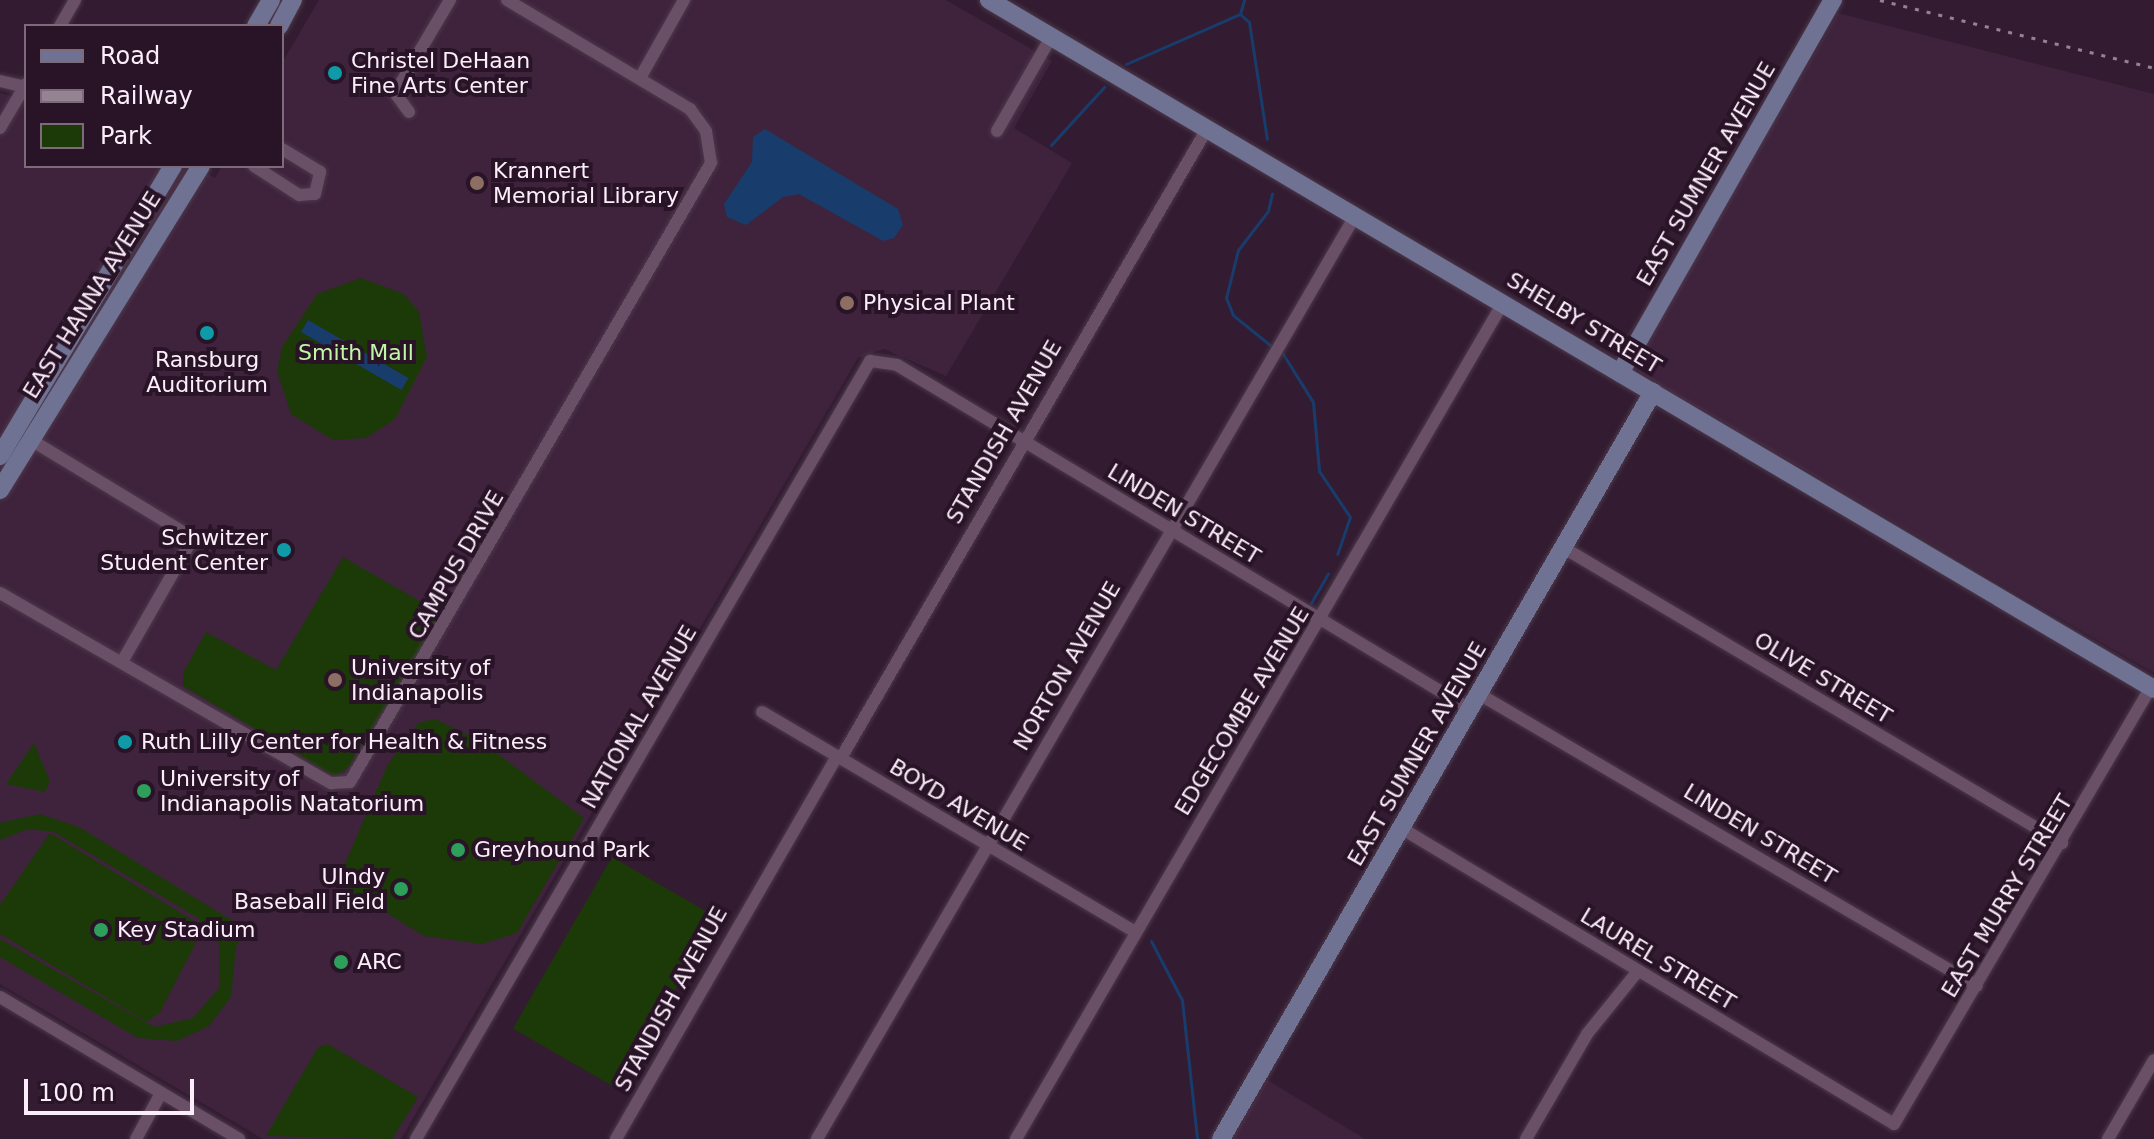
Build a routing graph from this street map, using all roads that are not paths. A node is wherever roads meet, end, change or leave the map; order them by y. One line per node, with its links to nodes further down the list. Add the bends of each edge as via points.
1 (75, 0): 9 (street)
2 (271, 0): 10 (main road)
3 (293, 0): 11 (main road)
4 (450, 0): 17 (street, via 395,93)
5 (507, 0): 13 (street)
6 (684, 0): 13 (street)
7 (1833, 0): 28 (main road, EAST SUMNER AVENUE)
8 (999, 3): 12 (main road, SHELBY STREET)
9 (61, 24)
10 (257, 24)
11 (280, 24)
12 (1051, 37): 19 (main road, SHELBY STREET); 20 (street)
13 (640, 78): 38 (street, CAMPUS DRIVE, via 699,117 711,144 707,175 350,782 331,783)
14 (0, 81): 15 (street)
15 (24, 86)
16 (24, 88): 18 (street)
17 (409, 112)
18 (0, 128)
19 (1207, 129): 25 (main road, SHELBY STREET); 31 (street, STANDISH AVENUE)
20 (997, 131)
21 (284, 150): 24 (street, via 320,172 315,194 299,195)
22 (172, 168): 32 (main road, EAST HANNA AVENUE)
23 (200, 168): 30 (main road, EAST HANNA AVENUE)
24 (257, 168)
25 (1355, 216): 26 (main road, SHELBY STREET); 34 (street, NORTON AVENUE)
26 (1503, 303): 28 (main road, SHELBY STREET); 37 (street, EDGECOMBE AVENUE)
27 (875, 359): 31 (street, LINDEN STREET); 55 (street, NATIONAL AVENUE, via 860,371)
28 (1620, 373): 29 (main road, SHELBY STREET)
29 (1653, 392): 35 (main road, EAST SUMNER AVENUE); 39 (main road, SHELBY STREET)
30 (31, 440): 33 (main road, EAST HANNA AVENUE); 38 (street, via 193,538)
31 (1021, 440): 34 (street, LINDEN STREET); 42 (street, STANDISH AVENUE)
32 (0, 456)
33 (0, 490)
34 (1171, 530): 37 (street, LINDEN STREET); 45 (street, NORTON AVENUE)
35 (1564, 548): 40 (main road, EAST SUMNER AVENUE); 44 (street, OLIVE STREET)
36 (0, 593): 38 (street, CAMPUS DRIVE)
37 (1320, 619): 40 (street, LINDEN STREET); 46 (street, EDGECOMBE AVENUE)
38 (122, 662)
39 (2153, 688): 44 (street, EAST MURRY STREET)
40 (1475, 701): 43 (main road, EAST SUMNER AVENUE); 48 (street, LINDEN STREET)
41 (762, 712): 42 (street, BOYD AVENUE)
42 (839, 757): 45 (street, BOYD AVENUE); 56 (street, STANDISH AVENUE)
43 (1401, 828): 47 (street, LAUREL STREET); 59 (main road, EAST SUMNER AVENUE)
44 (2062, 843): 48 (street, EAST MURRY STREET)
45 (986, 844): 46 (street, BOYD AVENUE); 57 (street, NORTON AVENUE)
46 (1135, 932): 58 (street, EDGECOMBE AVENUE)
47 (1638, 971): 52 (street, LAUREL STREET); 60 (street, via 1587,1034)
48 (1977, 986): 52 (street, EAST MURRY STREET)
49 (0, 997): 51 (street)
50 (2154, 1060): 61 (street)
51 (161, 1093): 53 (street); 54 (street)
52 (1894, 1124)
53 (136, 1139)
54 (239, 1139)
55 (416, 1139)
56 (616, 1139)
57 (817, 1139)
58 (1016, 1139)
59 (1221, 1139)
60 (1526, 1139)
61 (2108, 1139)

